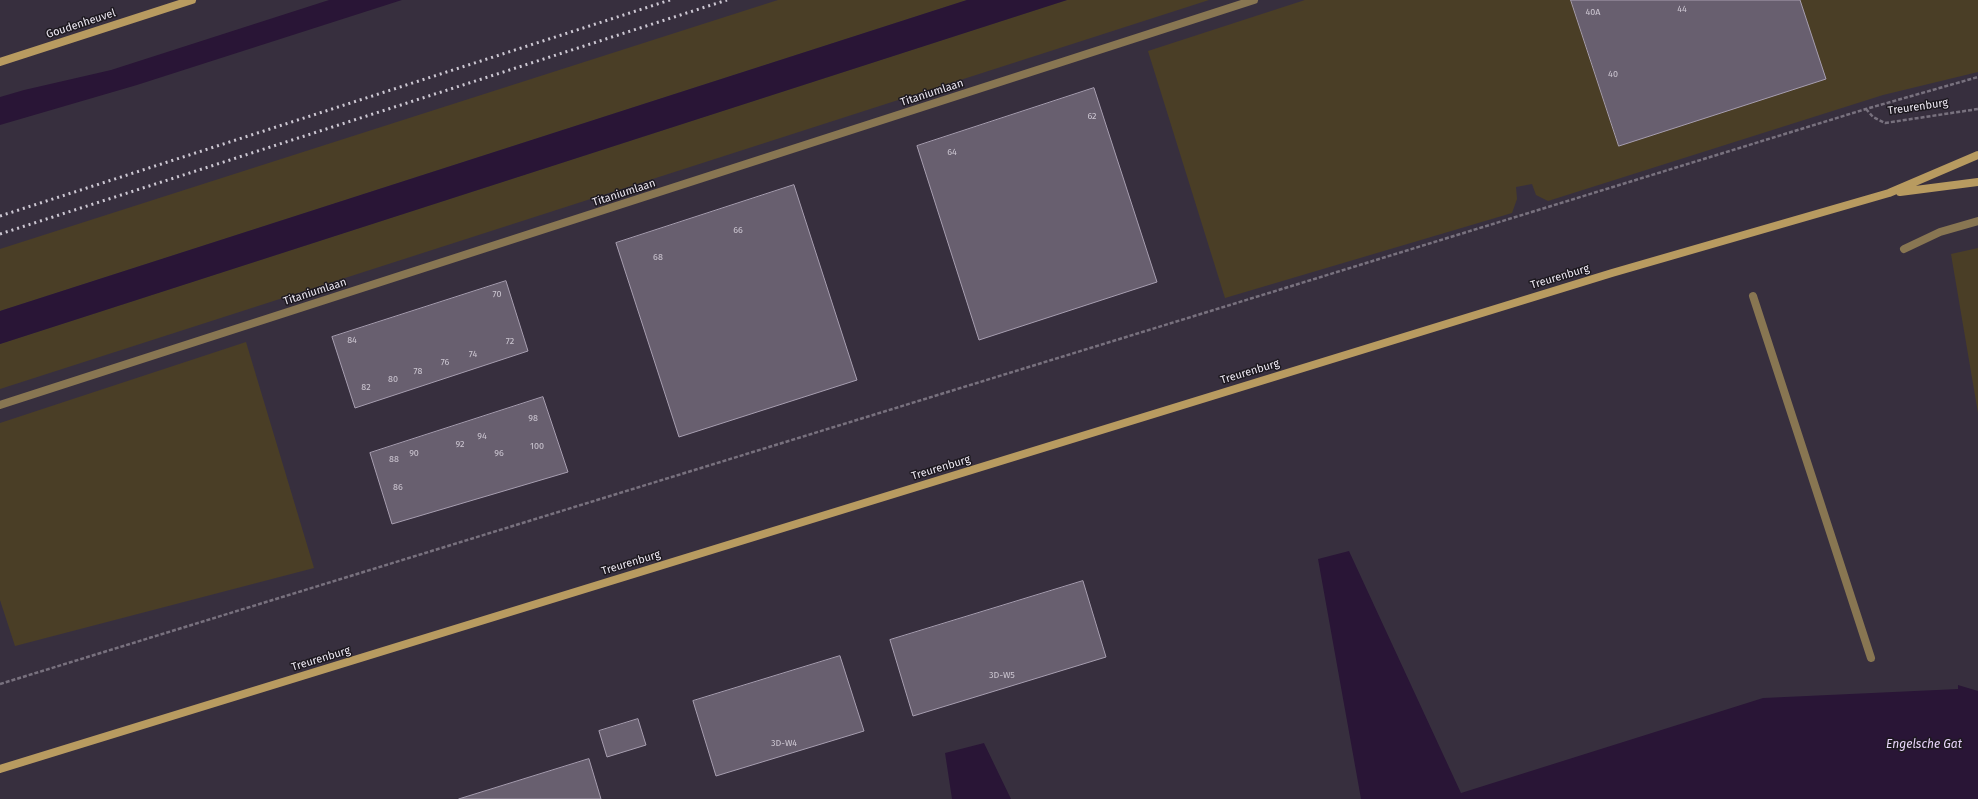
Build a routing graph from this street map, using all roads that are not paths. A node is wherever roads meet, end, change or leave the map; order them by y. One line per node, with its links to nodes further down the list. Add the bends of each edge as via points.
1 (192, 0): 3 (main road, Goudenheuvel)
2 (1254, 0): 10 (street, Titaniumlaan)
3 (0, 62)
4 (1978, 155): 6 (main road, Treurenburg)
5 (1978, 182): 6 (main road, Treurenburg)
6 (1889, 193): 12 (main road, Treurenburg, via 1612,273)
7 (1978, 221): 8 (street, via 1940,232)
8 (1904, 249)
9 (1754, 296): 11 (street)
10 (0, 405)
11 (1871, 658)
12 (0, 769)

